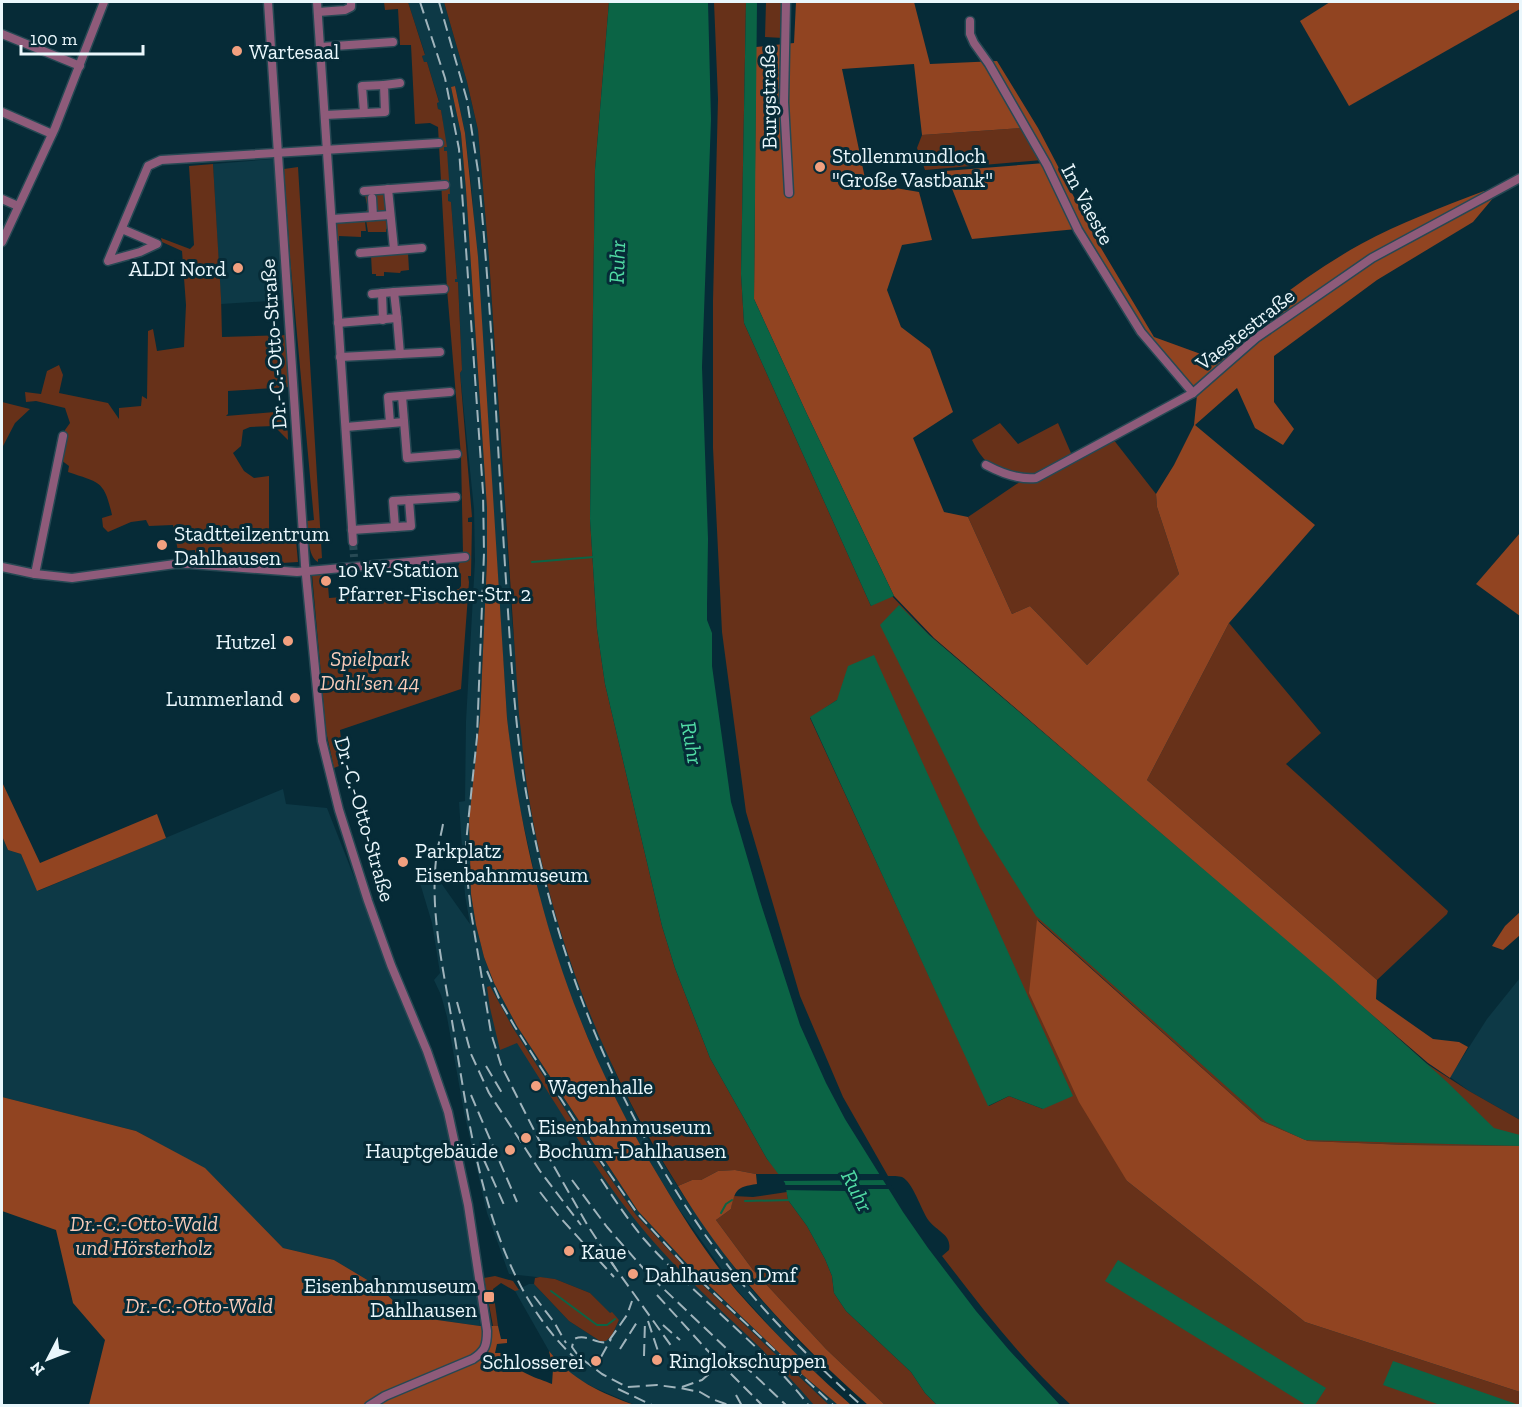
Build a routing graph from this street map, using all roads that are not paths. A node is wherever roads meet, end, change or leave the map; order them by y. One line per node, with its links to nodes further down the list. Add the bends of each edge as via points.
1 (104, 2): 11 (street)
2 (268, 2): 20 (street, Dr.-C.-Otto-Straße)
3 (317, 2): 6 (street)
4 (351, 2): 6 (street, via 345,10)
5 (786, 2): 25 (street, Burgstraße, via 784,102)
6 (318, 12): 10 (street)
7 (970, 21): 48 (street, Im Vaeste, via 974,43 1047,165 1078,230 1141,332)
8 (2, 34): 11 (street)
9 (393, 42): 10 (street)
10 (320, 47): 16 (street)
11 (80, 66): 17 (street)
12 (400, 83): 13 (street)
13 (384, 85): 15 (street, via 384,112); 15 (street, via 362,86)
14 (2, 112): 17 (street)
15 (364, 112): 16 (street)
16 (325, 116): 19 (street)
17 (52, 134): 28 (street)
18 (439, 143): 19 (street)
19 (327, 151): 20 (street); 31 (street)
20 (277, 153): 32 (street, via 176,158 152,164); 63 (street, Dr.-C.-Otto-Straße)
21 (1521, 178): 48 (street, Vaestestraße, via 1372,258 1256,338)
22 (445, 185): 23 (street)
23 (388, 189): 24 (street); 29 (street)
24 (364, 191)
25 (789, 193)
26 (372, 198): 30 (street)
27 (2, 199): 28 (street)
28 (18, 206): 33 (street)
29 (390, 215): 30 (street); 35 (street)
30 (373, 216): 31 (street)
31 (332, 219): 43 (street)
32 (122, 229): 32 (street, via 158,244 131,259 104,264)
33 (2, 242)
34 (422, 248): 35 (street)
35 (393, 249): 36 (street)
36 (360, 253)
37 (444, 289): 38 (street)
38 (394, 292): 39 (street); 41 (street)
39 (382, 293): 40 (street); 42 (street)
40 (372, 294)
41 (398, 318): 42 (street); 45 (street)
42 (383, 320): 43 (street)
43 (338, 323): 46 (street)
44 (440, 352): 45 (street)
45 (400, 354): 46 (street)
46 (340, 357): 52 (street)
47 (450, 392): 49 (street)
48 (1193, 393): 55 (street, Vaestestraße, via 1036,478 1027,479)
49 (402, 396): 50 (street); 51 (street, via 388,397)
50 (404, 422): 51 (street); 54 (street, via 407,458)
51 (390, 423): 52 (street)
52 (346, 427): 59 (street)
53 (63, 436): 64 (street)
54 (457, 454)
55 (986, 465)
56 (456, 497): 57 (street)
57 (409, 500): 58 (street, via 411,526); 58 (street, via 393,501)
58 (395, 527): 59 (street)
59 (352, 530): 60 (street)
60 (352, 542)
61 (465, 558): 63 (street, via 354,562)
62 (2, 567): 64 (street)
63 (306, 571): 64 (street, via 190,564 72,578); 65 (street, Dr.-C.-Otto-Straße, via 320,721 330,773 368,901 448,1112 468,1205 487,1331 484,1350 472,1359)
64 (35, 574)
65 (369, 1406)

